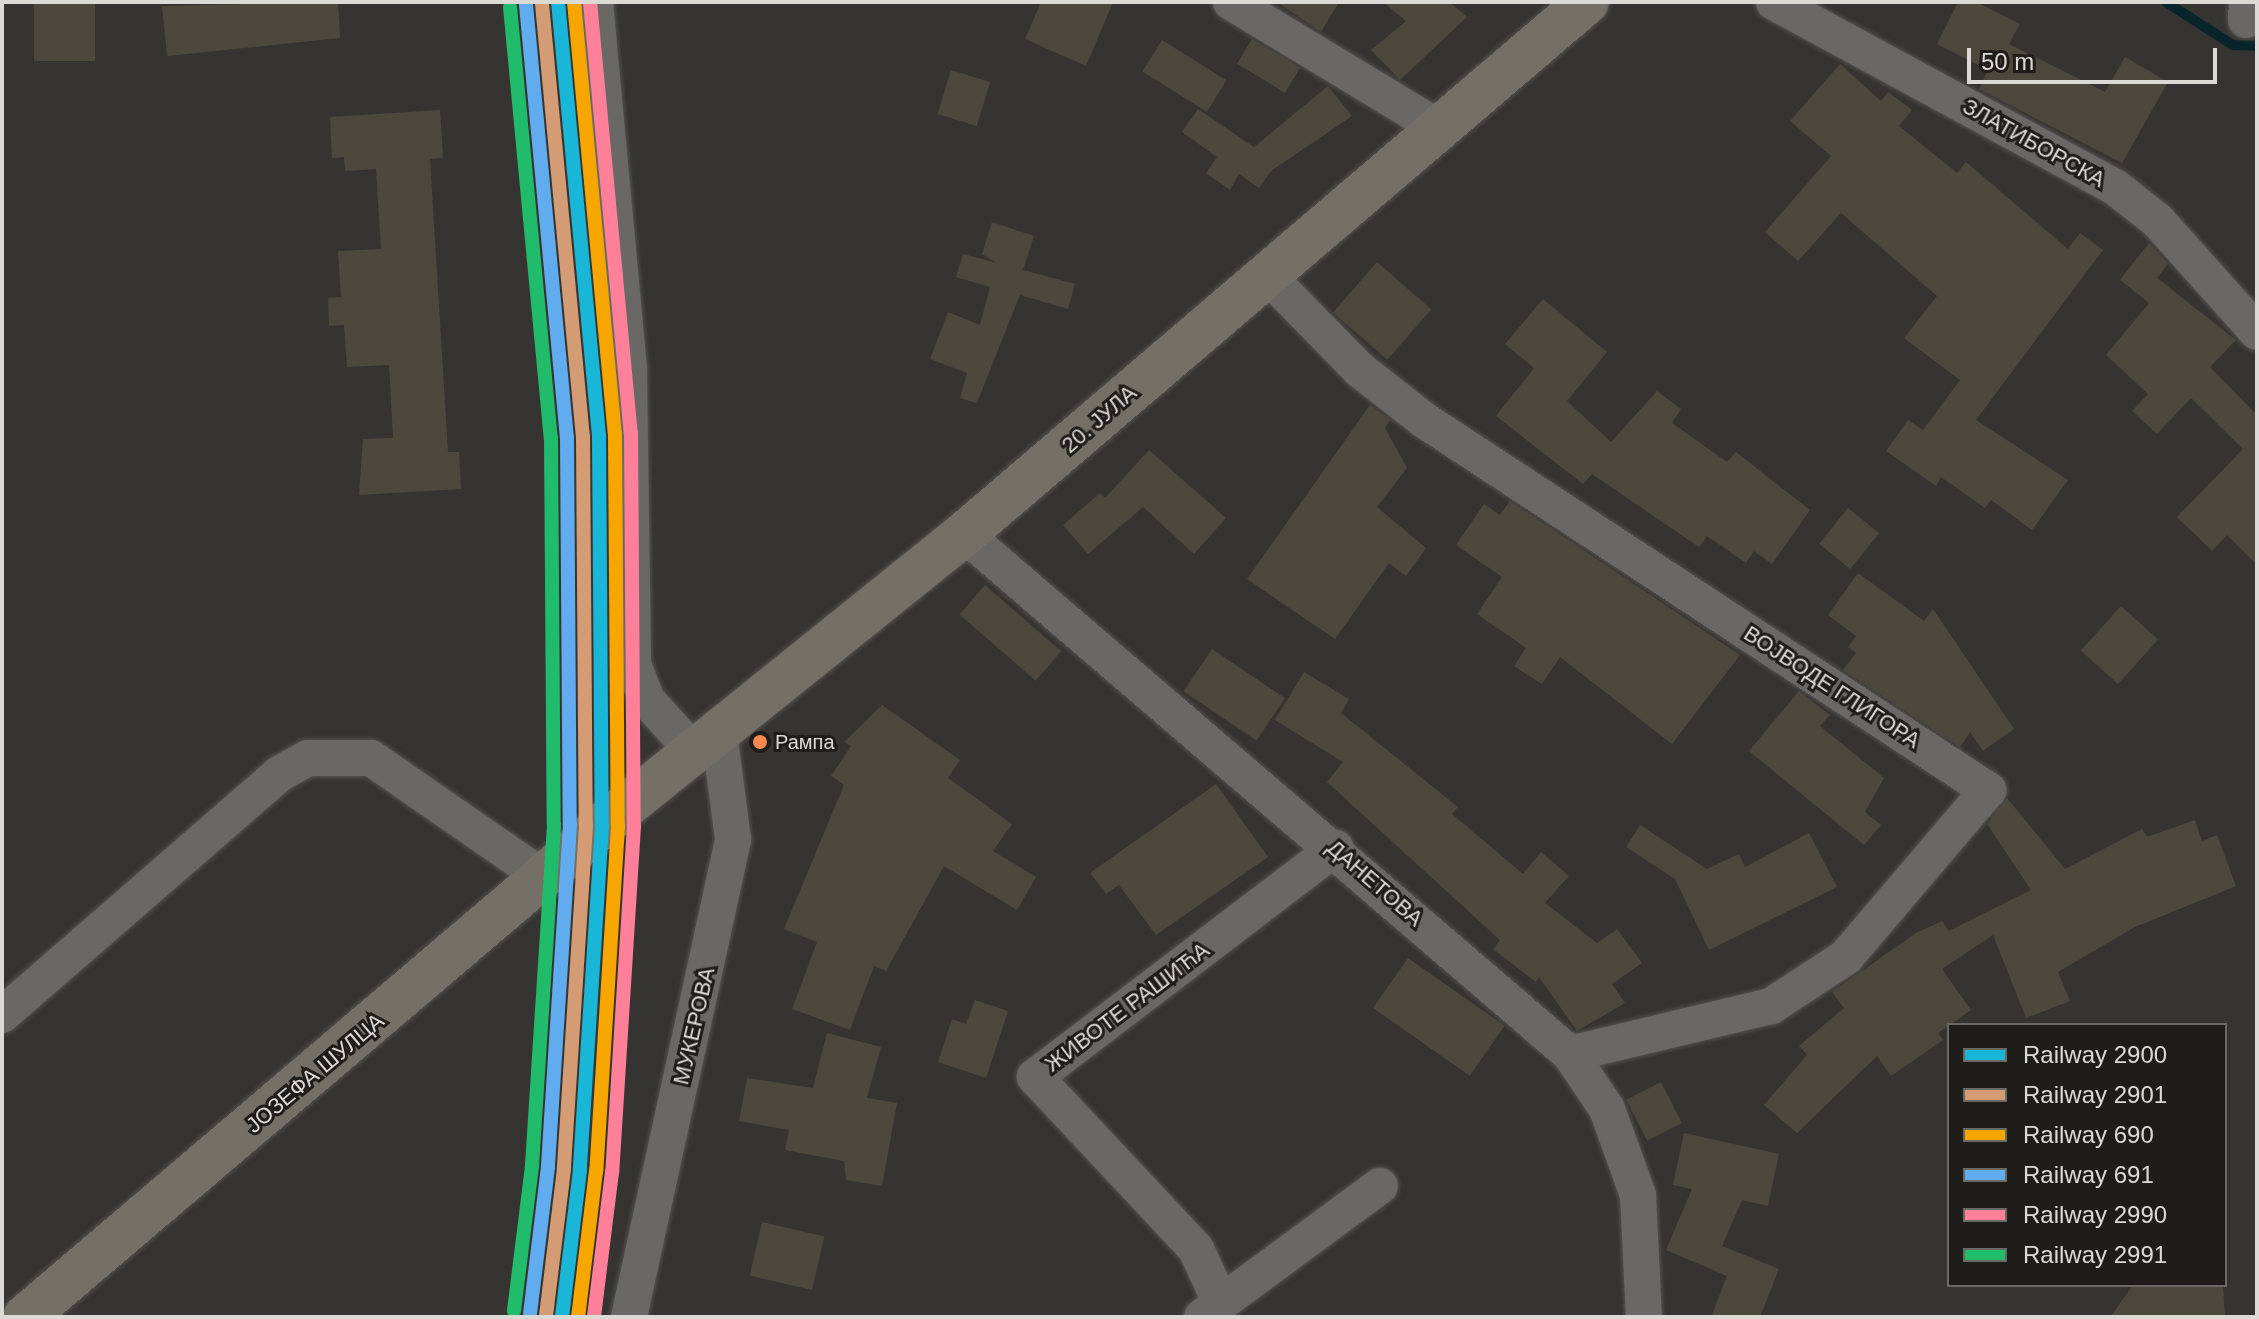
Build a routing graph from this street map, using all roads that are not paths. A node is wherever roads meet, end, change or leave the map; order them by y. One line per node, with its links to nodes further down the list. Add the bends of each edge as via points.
1 (595, 2): 9 (street, via 629,371 633,664 647,700)
2 (1231, 2): 5 (street)
3 (1587, 2): 5 (main road, 20. ЈУЛА)
4 (1774, 2): 7 (street, ЗЛАТИБОРСКА, via 2115,187 2157,220)
5 (1439, 128): 6 (main road, 20. ЈУЛА)
6 (1267, 275): 8 (main road, 20. ЈУЛА); 14 (street, ВОЈВОДЕ ГЛИГОРА, via 1360,370 1424,420 1988,790 1846,957 1771,1006)
7 (2257, 332)
8 (964, 534): 9 (main road, 20. ЈУЛА); 11 (street, ДАНЕТОВА)
9 (707, 743): 10 (main road, 20. ЈУЛА); 18 (street, МУКЕРОВА, via 733,839)
10 (602, 826): 12 (main road, ЈОЗЕФА ШУЛЦА)
11 (1336, 848): 14 (street, ДАНЕТОВА); 16 (street, ЖИВОТЕ РАШИЋА, via 1035,1077 1196,1249)
12 (543, 877): 13 (street, via 371,758 308,758 279,774); 17 (main road, ЈОЗЕФА ШУЛЦА)
13 (2, 1015)
14 (1570, 1054): 19 (street, ДАНЕТОВА, via 1607,1109 1638,1195)
15 (1380, 1186): 16 (street, ЖИВОТЕ РАШИЋА)
16 (1210, 1308)
17 (25, 1317)
18 (629, 1317)
19 (1644, 1317)

